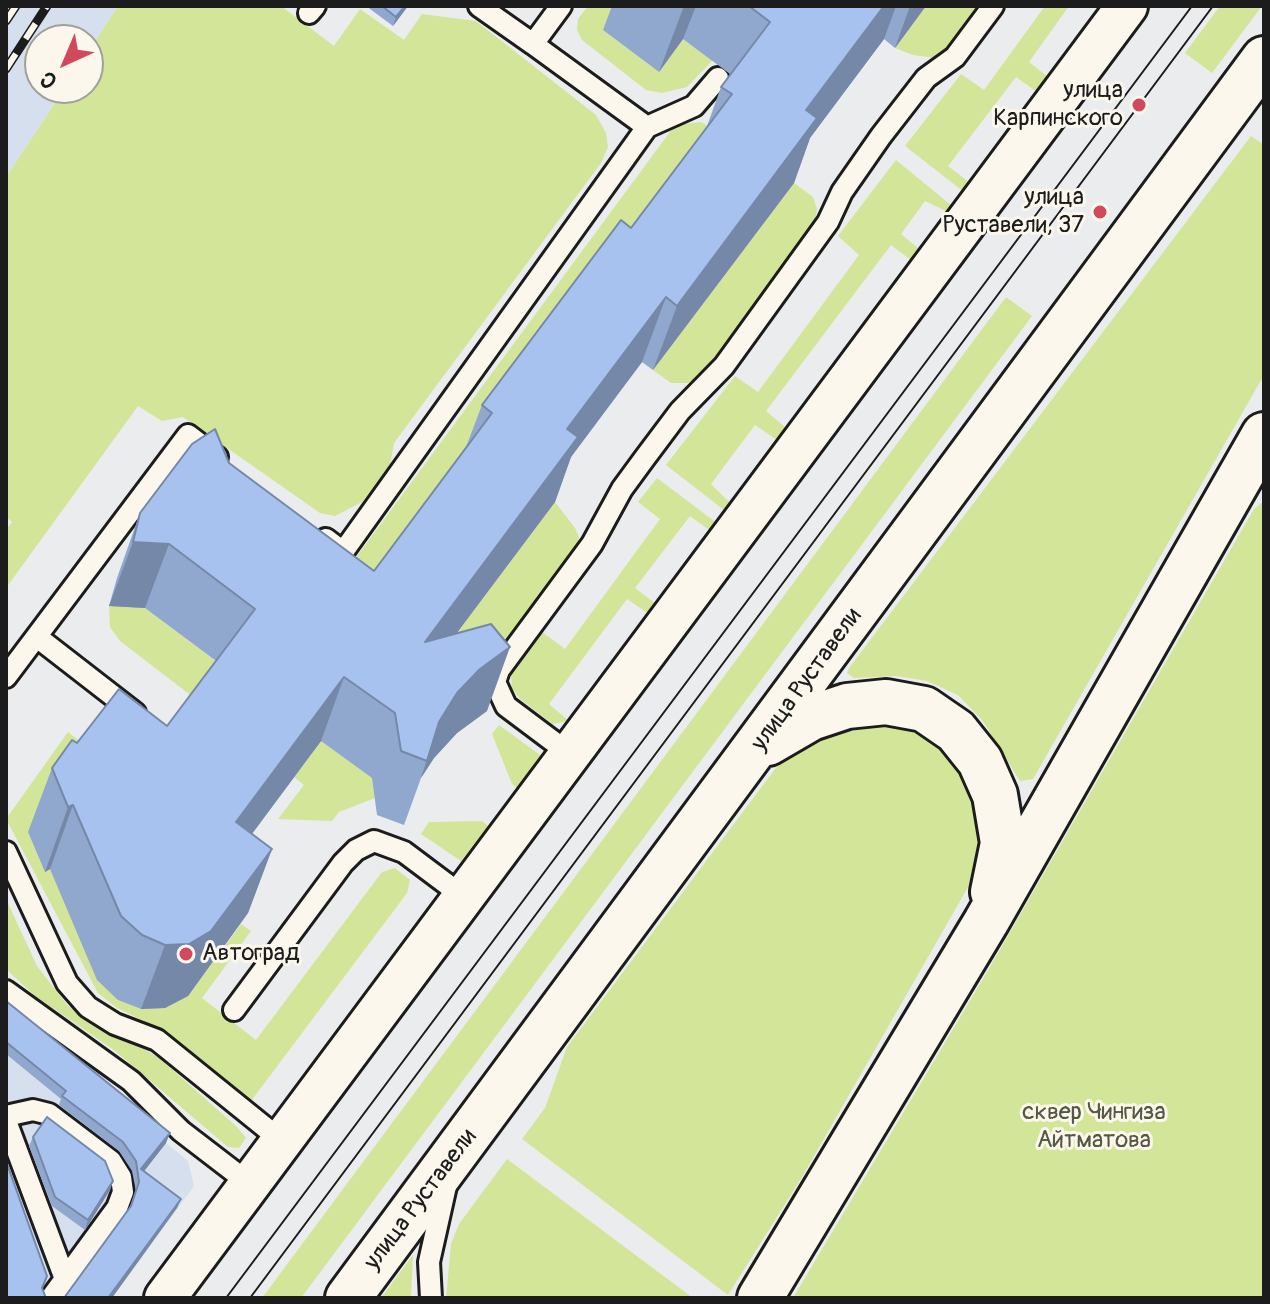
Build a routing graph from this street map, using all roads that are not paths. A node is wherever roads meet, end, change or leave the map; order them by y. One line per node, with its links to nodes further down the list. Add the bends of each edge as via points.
1 (479, 6): 5 (lane)
2 (561, 6): 5 (lane)
3 (993, 6): 16 (lane, via 955,57 926,78 881,136 828,222 724,366 680,411 644,459 592,544 499,670 495,682 506,706)
4 (1127, 6): 16 (street)
5 (533, 44): 8 (lane)
6 (1264, 59): 15 (main road, улица Руставели)
7 (718, 78): 8 (lane, via 694,106)
8 (647, 127): 11 (lane, via 343,552)
9 (1264, 435): 19 (main road)
10 (236, 471): 12 (lane, via 188,435)
11 (308, 525)
12 (37, 637): 13 (lane); 14 (lane)
13 (6, 677)
14 (150, 725)
15 (755, 751): 19 (main road, via 811,718 847,706 886,702 924,709 956,731 980,761 995,795 1003,843); 24 (main road, улица Руставели)
16 (570, 754): 18 (street)
17 (6, 852): 23 (lane, via 67,983 88,1007 157,1040)
18 (464, 897): 21 (lane, via 404,852 374,841 343,863); 23 (street)
19 (986, 922): 31 (main road)
20 (6, 991): 25 (lane, via 131,1081 181,1131)
21 (234, 1010)
22 (6, 1118): 26 (lane); 26 (lane, via 33,1110 49,1114 111,1161 121,1177 117,1208)
23 (282, 1141): 25 (street)
24 (452, 1159): 29 (main road, улица Руставели); 30 (lane, via 429,1262)
25 (250, 1184): 28 (street)
26 (65, 1279): 27 (lane)
27 (51, 1298)
28 (165, 1298)
29 (348, 1298)
30 (431, 1298)
31 (760, 1298)

